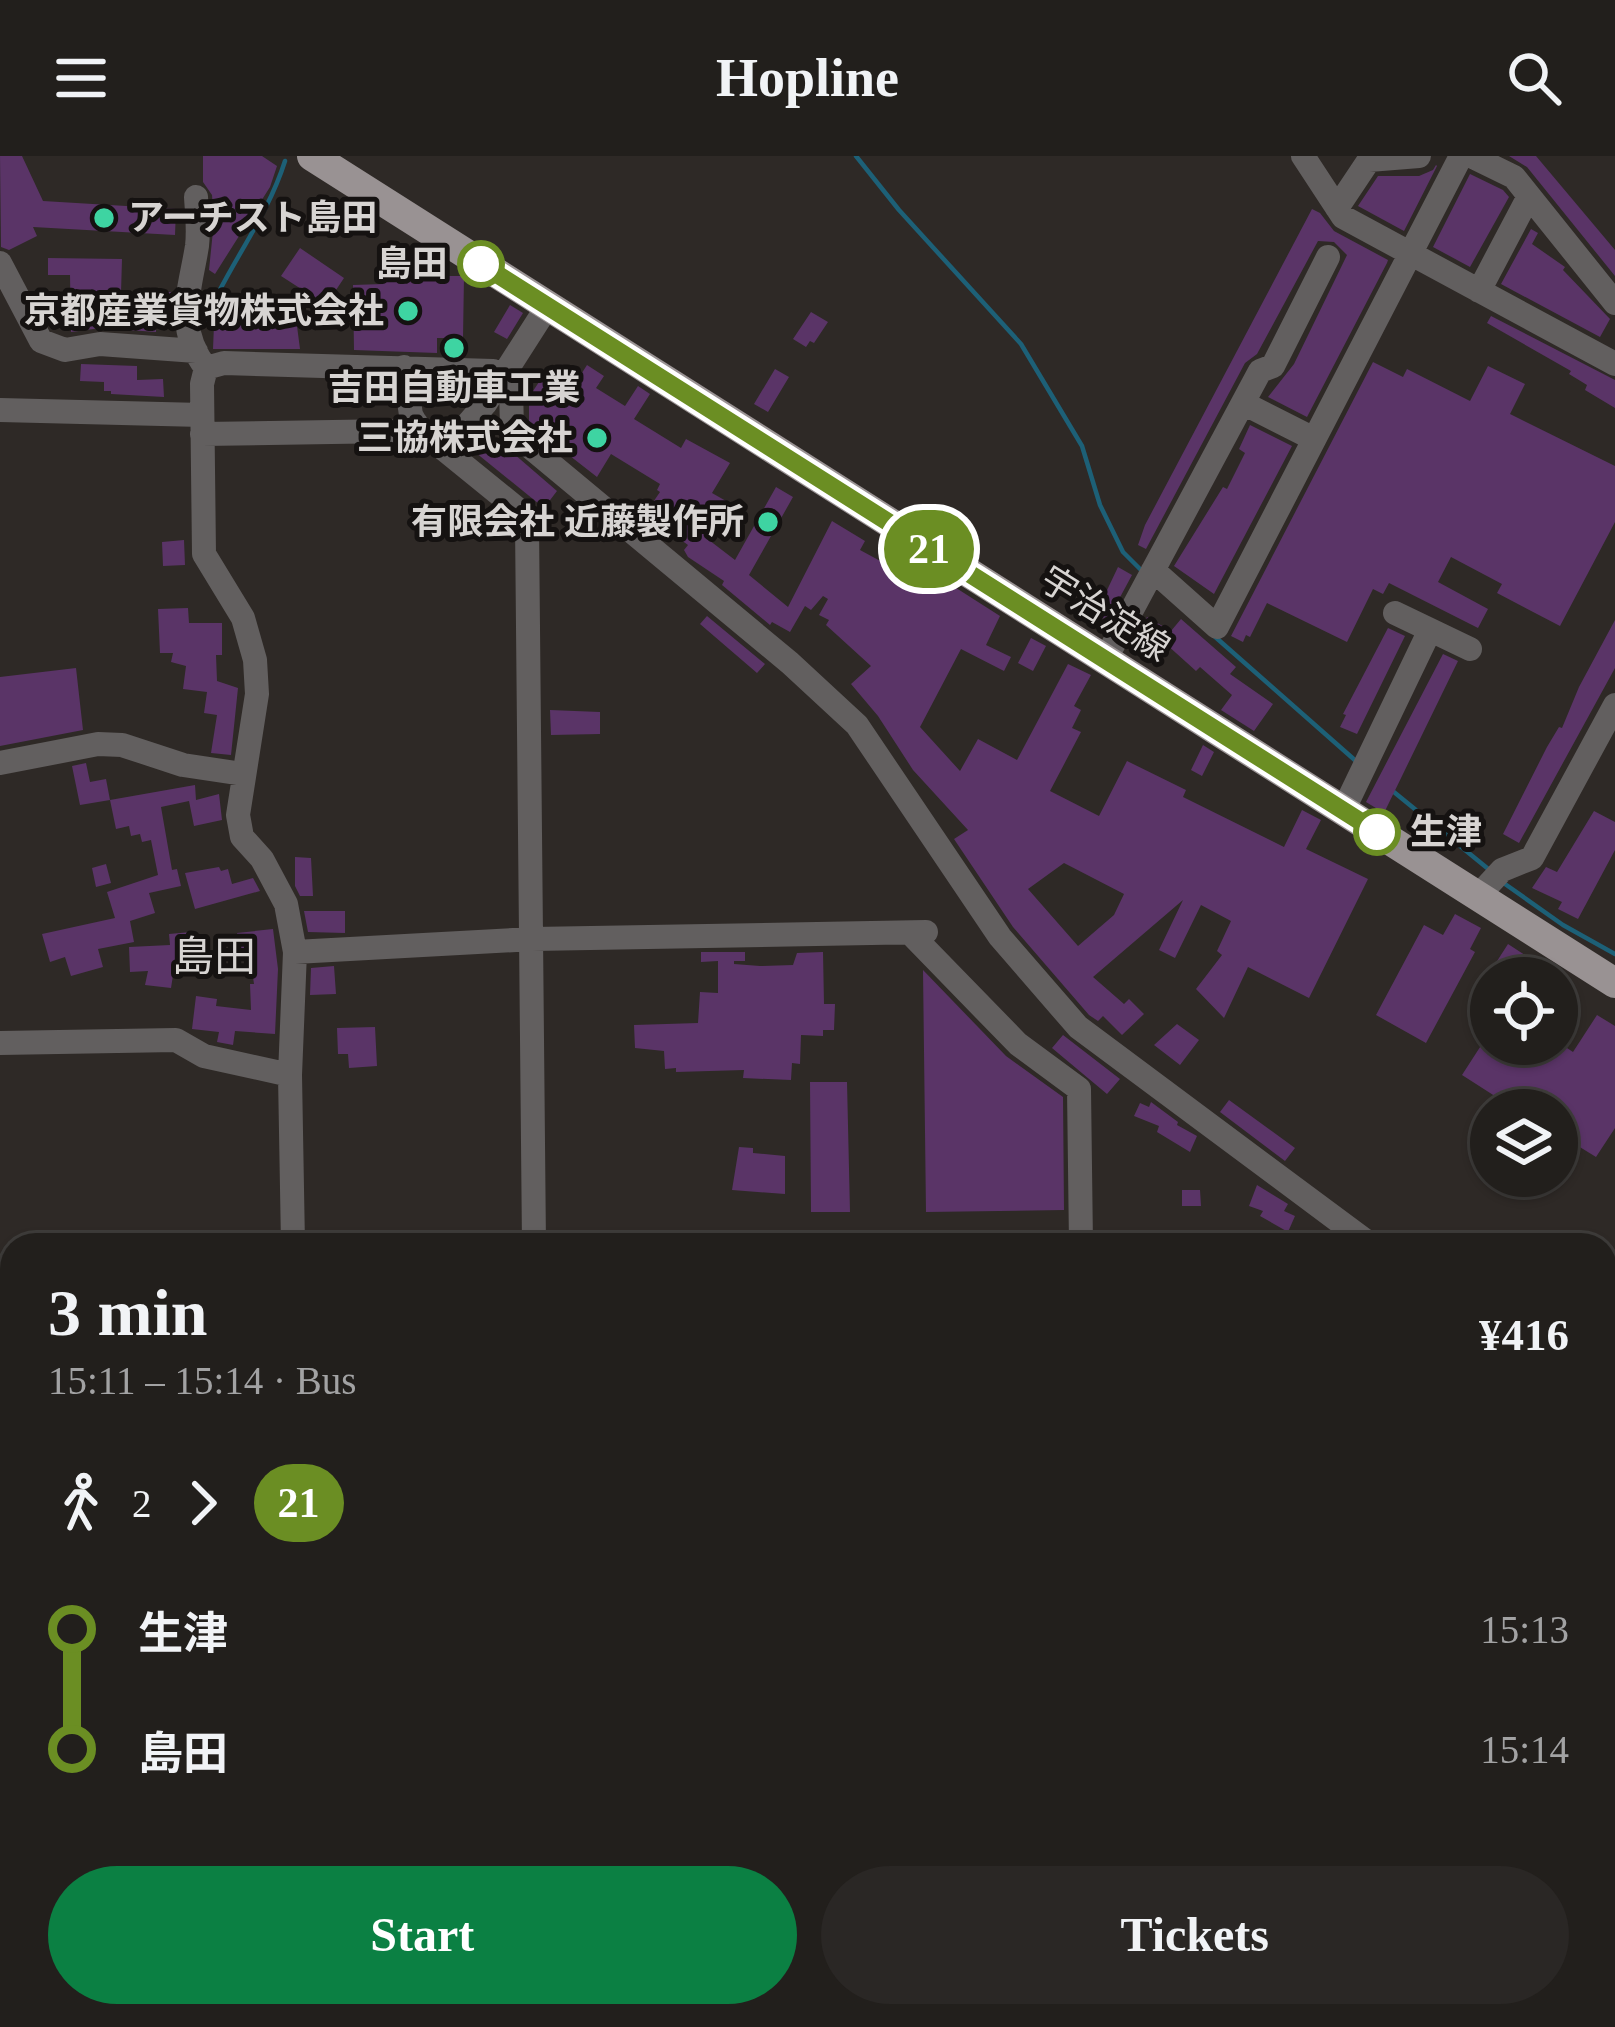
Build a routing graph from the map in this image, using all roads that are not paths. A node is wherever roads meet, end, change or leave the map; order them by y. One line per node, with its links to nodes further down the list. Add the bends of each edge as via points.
1 (312, 156): 14 (main road, 宇治淀線)
2 (1303, 156): 8 (street)
3 (1419, 156): 8 (street, via 1369,160)
4 (1461, 156): 9 (street)
5 (1471, 156): 7 (street, via 1514,177)
6 (196, 197): 16 (street, via 186,302)
7 (1528, 198): 12 (street); 13 (street)
8 (1336, 208): 9 (street)
9 (1410, 254): 12 (street); 23 (street)
10 (1328, 257): 19 (street, via 1273,366 1260,371)
11 (0, 262): 16 (street, via 41,341 65,350 100,344)
12 (1479, 291): 15 (street)
13 (1615, 303)
14 (547, 307): 18 (street); 29 (main road, 宇治淀線)
15 (1612, 356)
16 (201, 360): 17 (street); 22 (street)
17 (404, 367): 18 (street); 21 (street)
18 (502, 378): 24 (street); 43 (street, via 511,384 512,432 857,725 1000,937 1078,1028)
19 (1243, 403): 23 (street); 25 (street)
20 (0, 410): 22 (street)
21 (416, 423): 22 (street, via 395,430); 24 (street)
22 (202, 425): 32 (street, via 204,554 243,618 255,661)
23 (1314, 439): 25 (street, via 1217,627)
24 (445, 450): 35 (street, via 527,524)
25 (1153, 570): 29 (street)
26 (1395, 613): 27 (street)
27 (1430, 630): 28 (street); 33 (street)
28 (1470, 649)
29 (1105, 660): 33 (main road, 宇治淀線)
30 (1615, 705): 34 (street, via 1532,859 1502,870)
31 (0, 763): 32 (street, via 98,744)
32 (243, 774): 36 (street, via 242,837 286,904)
33 (1343, 811): 34 (main road, 宇治淀線)
34 (1478, 896): 37 (main road, 宇治淀線)
35 (532, 939): 36 (street); 41 (street); 42 (street, via 918,932 1018,1044 1079,1090)
36 (295, 952): 39 (street)
37 (1615, 982)
38 (0, 1043): 39 (street, via 176,1040 204,1056)
39 (290, 1075): 40 (street)
40 (293, 1233)
41 (534, 1233)
42 (1081, 1233)
43 (1355, 1233)

